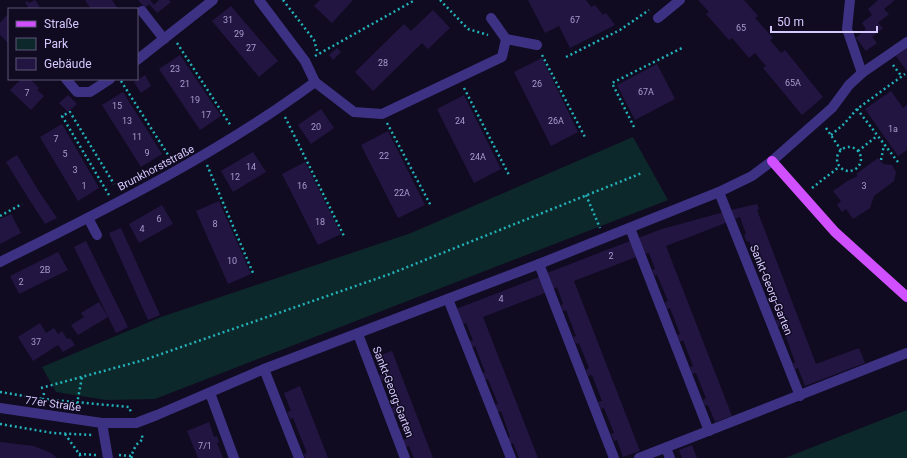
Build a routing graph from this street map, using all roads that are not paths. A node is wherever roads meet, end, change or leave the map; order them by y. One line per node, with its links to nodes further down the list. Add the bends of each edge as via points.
1 (213, 0): 8 (street)
2 (259, 0): 16 (street, via 306,61)
3 (680, 0): 7 (street)
4 (850, 0): 13 (street, via 847,29)
5 (142, 11): 8 (street)
6 (491, 18): 9 (street)
7 (658, 18)
8 (164, 39): 12 (street)
9 (506, 39): 11 (street); 16 (street, via 502,57 382,114 354,112)
10 (907, 42): 13 (street)
11 (537, 45)
12 (138, 59)
13 (862, 73): 17 (street, via 849,85 832,108)
14 (67, 80): 15 (street, via 77,92 90,92)
15 (108, 80)
16 (315, 82): 19 (street, Brunkhorststraße, via 280,108 203,156)
17 (772, 161): 18 (street, via 752,176); 24 (main road, via 835,232)
18 (719, 192): 20 (street); 30 (street, Sankt-Georg-Garten)
19 (88, 218): 21 (street); 22 (street, Brunkhorststraße)
20 (630, 228): 23 (street); 33 (street)
21 (97, 236)
22 (0, 262)
23 (539, 264): 25 (street); 40 (street)
24 (907, 297)
25 (448, 299): 26 (street); 39 (street)
26 (358, 334): 28 (street); 38 (street, Sankt-Georg-Garten)
27 (907, 353): 30 (street)
28 (264, 369): 29 (street); 37 (street)
29 (210, 393): 32 (street, via 136,423); 36 (street)
30 (800, 396): 33 (street)
31 (0, 408): 32 (street, 77er Straße)
32 (102, 423): 35 (street)
33 (709, 431): 34 (street)
34 (666, 448): 41 (street); 42 (street)
35 (108, 458)
36 (234, 458)
37 (299, 458)
38 (405, 458)
39 (511, 458)
40 (614, 458)
41 (640, 458)
42 (670, 458)

